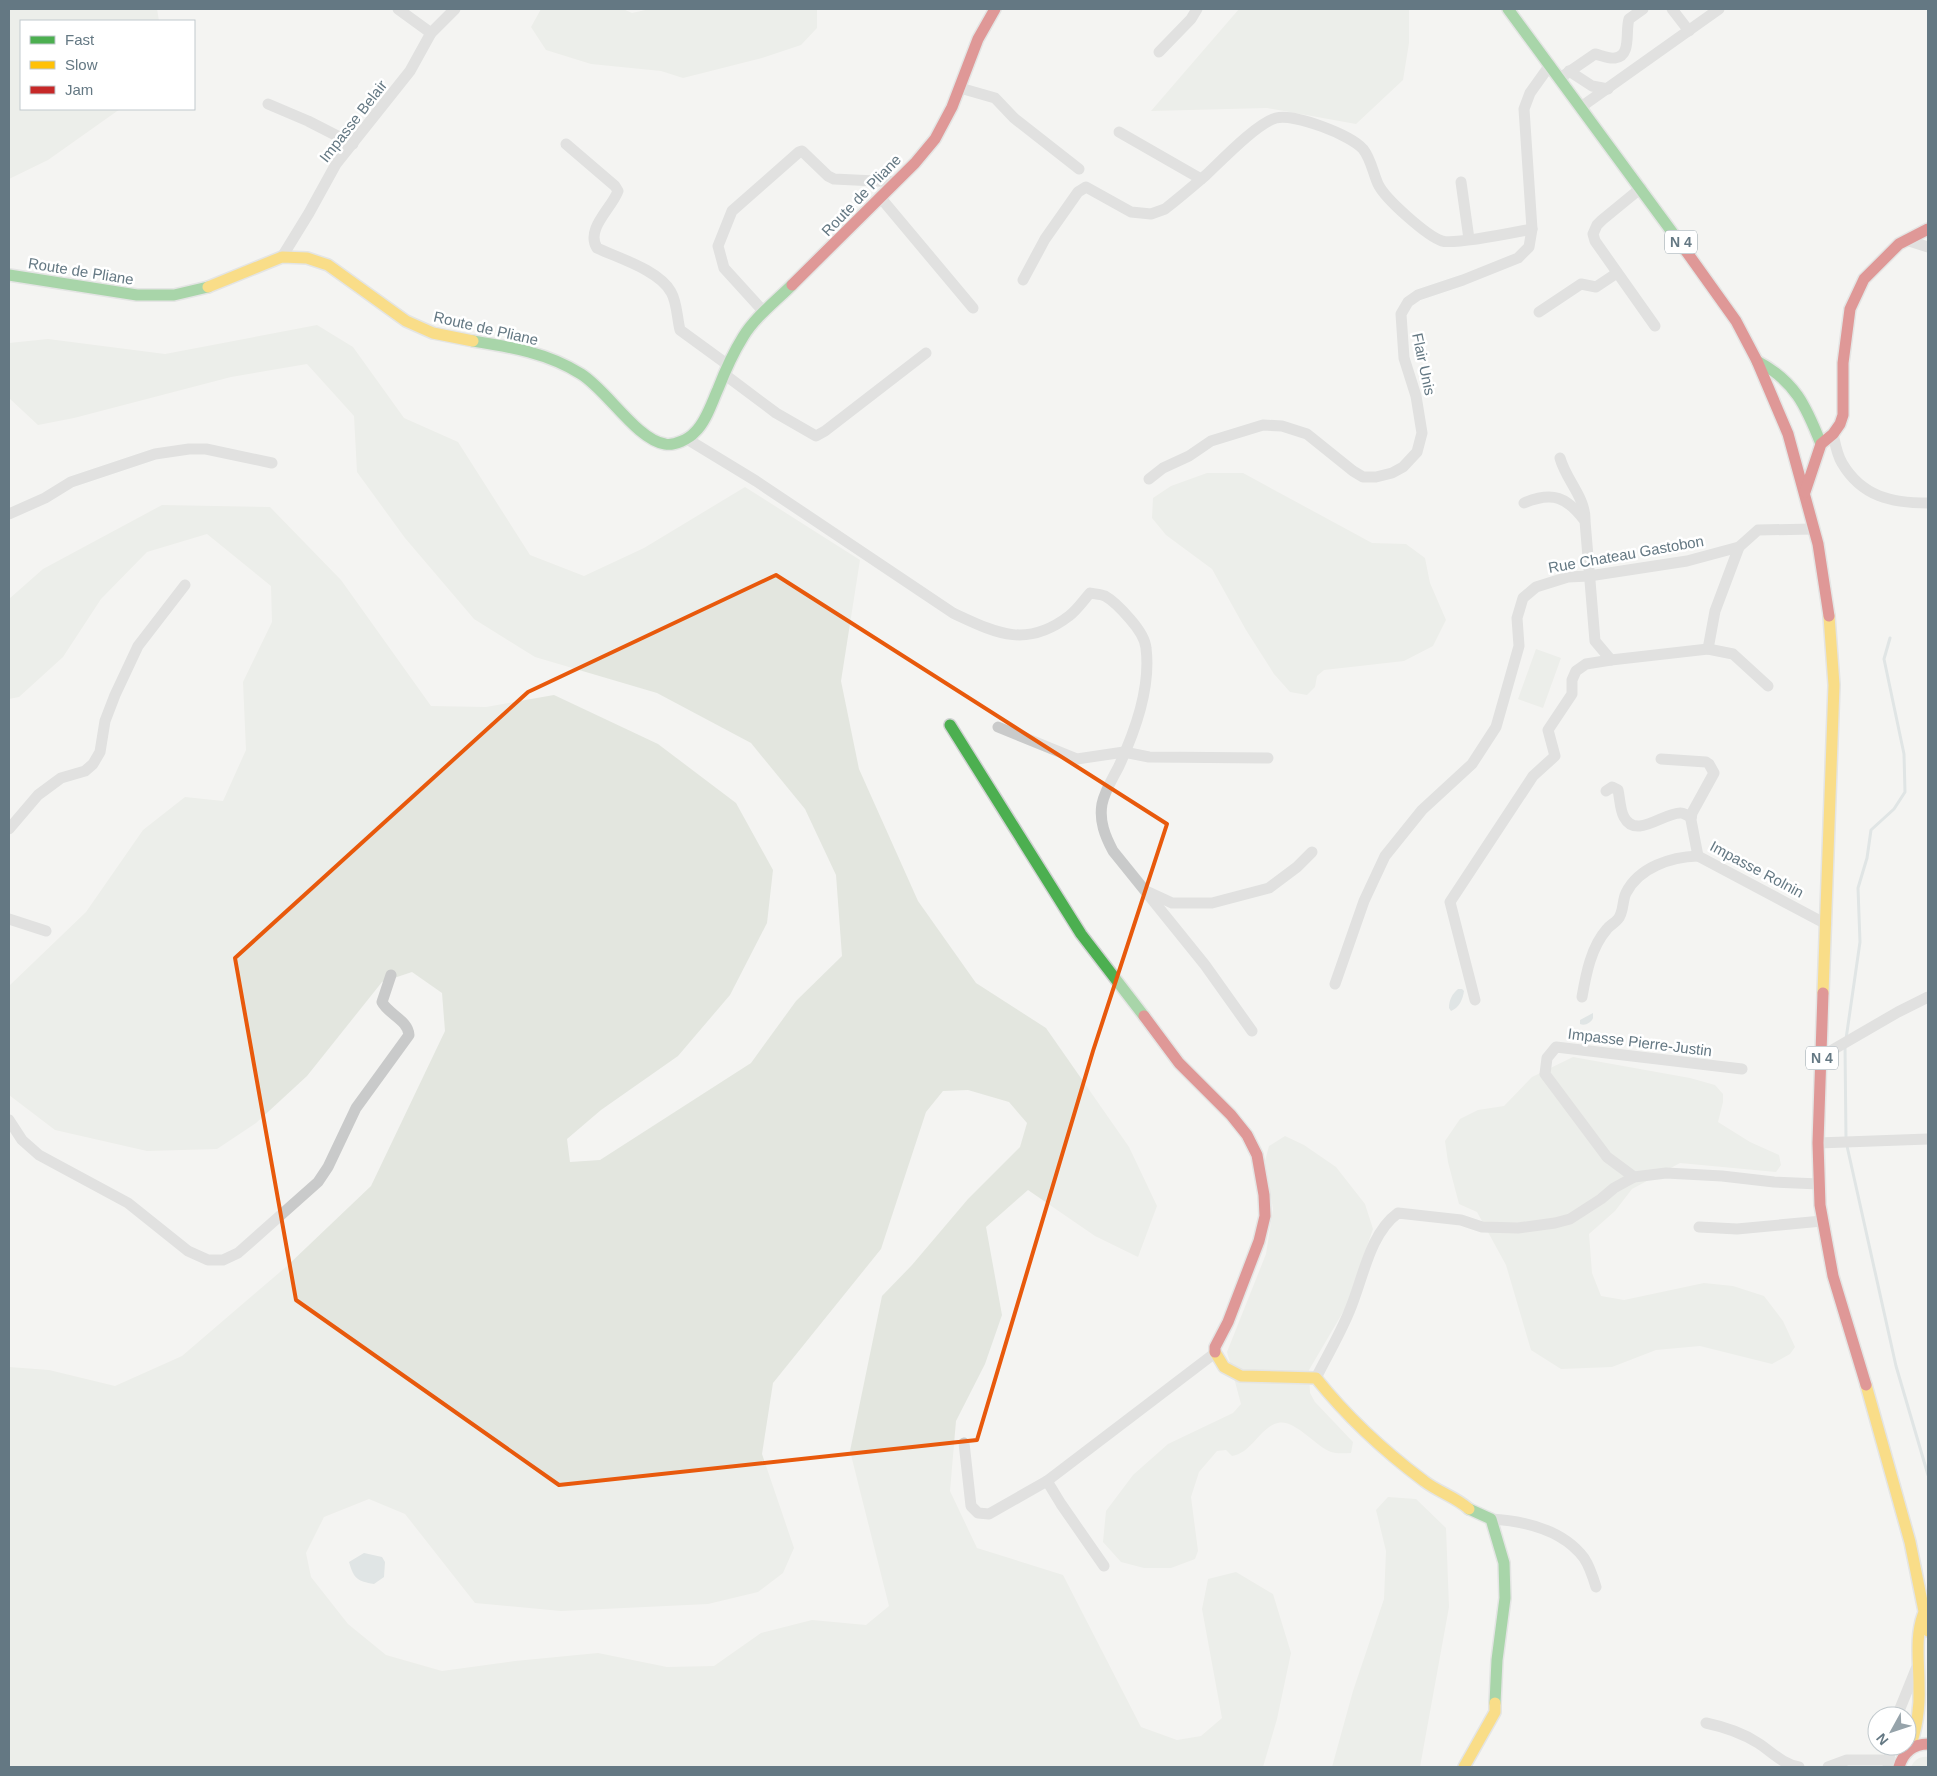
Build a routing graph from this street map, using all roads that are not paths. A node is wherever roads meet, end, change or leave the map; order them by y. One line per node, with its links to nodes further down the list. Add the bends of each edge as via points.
1 (398, 9): 10 (street)
2 (455, 9): 10 (street, Impasse Belair)
3 (995, 9): 14 (street, Route de Pliane, via 981,30)
4 (1198, 9): 11 (street)
5 (1642, 9): 13 (street, via 1629,19 1623,54 1613,58 1595,54)
6 (1672, 9): 9 (street)
7 (1719, 9): 9 (street)
8 (1513, 11): 12 (street, N 4)
9 (1689, 31): 15 (street)
10 (431, 33): 19 (street, Impasse Belair, via 410,71)
11 (1159, 52)
12 (1550, 65): 13 (street, N 4); 28 (street, Flair Unis, via 1530,93 1524,109)
13 (1564, 75): 15 (street); 17 (street, N 4)
14 (960, 88): 21 (street, via 995,98 1014,118); 23 (street, Route de Pliane, via 935,138)
15 (1608, 89): 17 (street)
16 (268, 104): 19 (street, via 308,120)
17 (1581, 107): 25 (street, N 4)
18 (1119, 132): 22 (street)
19 (353, 144): 32 (street, Impasse Belair, via 336,164)
20 (566, 144): 42 (street, via 618,191 593,232 597,248 663,282 672,292 680,330)
21 (1079, 169)
22 (1201, 179): 29 (street, via 1257,128 1276,118 1308,122 1339,133 1363,150 1378,185 1387,197 1431,236 1444,242); 35 (street, via 1165,209 1151,214 1131,212 1086,187 1078,192 1062,214)
23 (896, 182): 26 (street, Route de Pliane); 37 (street, via 834,179 802,151 732,211 718,246 724,268)
24 (1461, 182): 29 (street)
25 (1641, 188): 33 (street, via 1594,230 1595,241); 41 (street, N 4, via 1736,321)
26 (880, 197): 36 (street); 37 (street, Route de Pliane)
27 (1928, 229): 30 (street)
28 (1532, 230): 29 (street); 48 (street, Flair Unis, via 1529,247 1518,258 1418,295 1408,302 1401,314 1404,358 1416,396 1422,433 1417,452 1403,468 1376,477 1363,477 1307,434 1282,426 1263,425 1211,441)
29 (1469, 239)
30 (1906, 240): 31 (street); 43 (street, via 1864,279 1850,309 1843,363 1843,415)
31 (1928, 247)
32 (282, 257): 34 (street, Route de Pliane, via 212,286 174,295 137,295); 44 (street, Route de Pliane, via 307,258 328,265 406,321 433,333 536,353 581,374 652,440 666,444)
33 (1617, 273): 38 (street, via 1596,287 1581,284); 39 (street)
34 (9, 275)
35 (1023, 280)
36 (973, 308)
37 (764, 312): 42 (street, Route de Pliane, via 742,338)
38 (1539, 312)
39 (1655, 326)
40 (926, 352): 42 (street, via 816,436 776,413)
41 (1757, 361): 45 (street, via 1786,380 1815,427); 49 (street, N 4, via 1788,434)
42 (726, 370): 44 (street, Route de Pliane, via 710,408 697,431)
43 (1833, 434): 45 (street); 51 (street, via 1841,462 1858,484 1879,497 1906,503)
44 (687, 439): 63 (street, via 756,481 953,613 986,628 1012,636 1037,634 1070,616 1090,593 1105,596 1138,628 1146,647 1146,682 1137,721)
45 (1821, 444): 49 (street)
46 (1560, 458): 53 (street, via 1568,480 1585,509)
47 (272, 463): 52 (street, via 206,449 189,448 155,454 71,482)
48 (1149, 479)
49 (1805, 492): 54 (street, N 4)
50 (1524, 503): 53 (street, via 1537,498 1563,499)
51 (1928, 503)
52 (9, 514)
53 (1586, 521): 56 (street)
54 (1814, 529): 55 (street, Rue Chateau Gastobon, via 1758,530); 73 (street, N 4, via 1830,621 1834,685)
55 (1740, 547): 56 (street, Rue Chateau Gastobon, via 1687,561); 58 (street, via 1715,611)
56 (1589, 576): 59 (street, via 1595,641); 76 (street, Rue Chateau Gastobon, via 1568,577 1536,586 1523,598 1517,618 1519,646 1496,727 1472,764 1422,810 1385,856 1364,901)
57 (184, 585): 68 (street, via 138,646 115,695 105,722 100,752 93,764 84,771 61,778 38,795)
58 (1708, 649): 59 (street); 60 (street, via 1733,654)
59 (1611, 660): 79 (street, via 1586,664 1576,671 1572,694 1548,730 1555,756 1533,776 1450,902)
60 (1768, 686)
61 (950, 725): 90 (street, via 1081,934 1179,1063 1247,1135 1257,1155 1265,1216 1259,1241)
62 (998, 728): 63 (street, via 1077,759)
63 (1124, 752): 64 (street, via 1149,757); 71 (street, via 1104,795 1102,822 1113,851)
64 (1268, 758)
65 (1661, 758): 67 (street, via 1706,762 1712,768 1712,778)
66 (1606, 791): 67 (street, via 1612,787 1618,790 1624,818 1632,825 1639,827 1682,813)
67 (1691, 817): 70 (street, Impasse Rolnin)
68 (9, 829)
69 (1312, 852): 71 (street, via 1269,888 1212,903 1172,902)
70 (1698, 856): 73 (street, Impasse Rolnin); 78 (street, via 1664,862 1631,883 1624,895 1620,916 1601,937 1588,966)
71 (1145, 890): 80 (street)
72 (9, 919): 74 (street)
73 (1826, 924): 81 (street, N 4)
74 (46, 931)
75 (392, 975): 83 (street, via 382,1002 405,1024 409,1035 360,1102 318,1182 238,1253 224,1260 208,1260 188,1251 128,1203 39,1155 22,1140)
76 (1335, 984)
77 (1928, 997): 81 (street)
78 (1582, 998)
79 (1475, 1000)
80 (1252, 1031)
81 (1822, 1056): 85 (street, N 4)
82 (1742, 1070): 86 (street, Impasse Pierre-Justin, via 1556,1047 1547,1058 1545,1074 1607,1157)
83 (9, 1120)
84 (1928, 1139): 85 (street)
85 (1818, 1144): 87 (street, N 4)
86 (1634, 1177): 87 (street, via 1666,1173); 91 (street, via 1570,1219 1555,1223 1518,1228 1482,1227 1461,1220 1398,1213 1390,1219 1374,1244 1350,1312)
87 (1819, 1184): 88 (street, N 4)
88 (1822, 1220): 89 (street, via 1736,1229); 97 (street, N 4, via 1838,1295 1910,1542)
89 (1699, 1227)
90 (1215, 1353): 91 (street, via 1224,1367 1241,1376); 93 (street)
91 (1316, 1378): 94 (street, via 1365,1432 1425,1482 1471,1511)
92 (964, 1443): 93 (street, via 971,1506 978,1513 989,1514)
93 (1047, 1480): 95 (street)
94 (1491, 1519): 96 (street, via 1524,1522 1563,1540 1585,1560); 104 (street, via 1504,1563 1505,1598 1496,1660 1495,1712)
95 (1104, 1566)
96 (1596, 1587)
97 (1924, 1614): 98 (street, N 4); 99 (street, N 4, via 1919,1625)
98 (1928, 1631)
99 (1919, 1663): 100 (street); 102 (street, N 4)
100 (1901, 1706)
101 (1706, 1723): 105 (street, via 1742,1733 1784,1762)
102 (1917, 1730)
103 (1888, 1764): 106 (street, via 1847,1760)
104 (1464, 1767)
105 (1798, 1767)
106 (1828, 1767)

